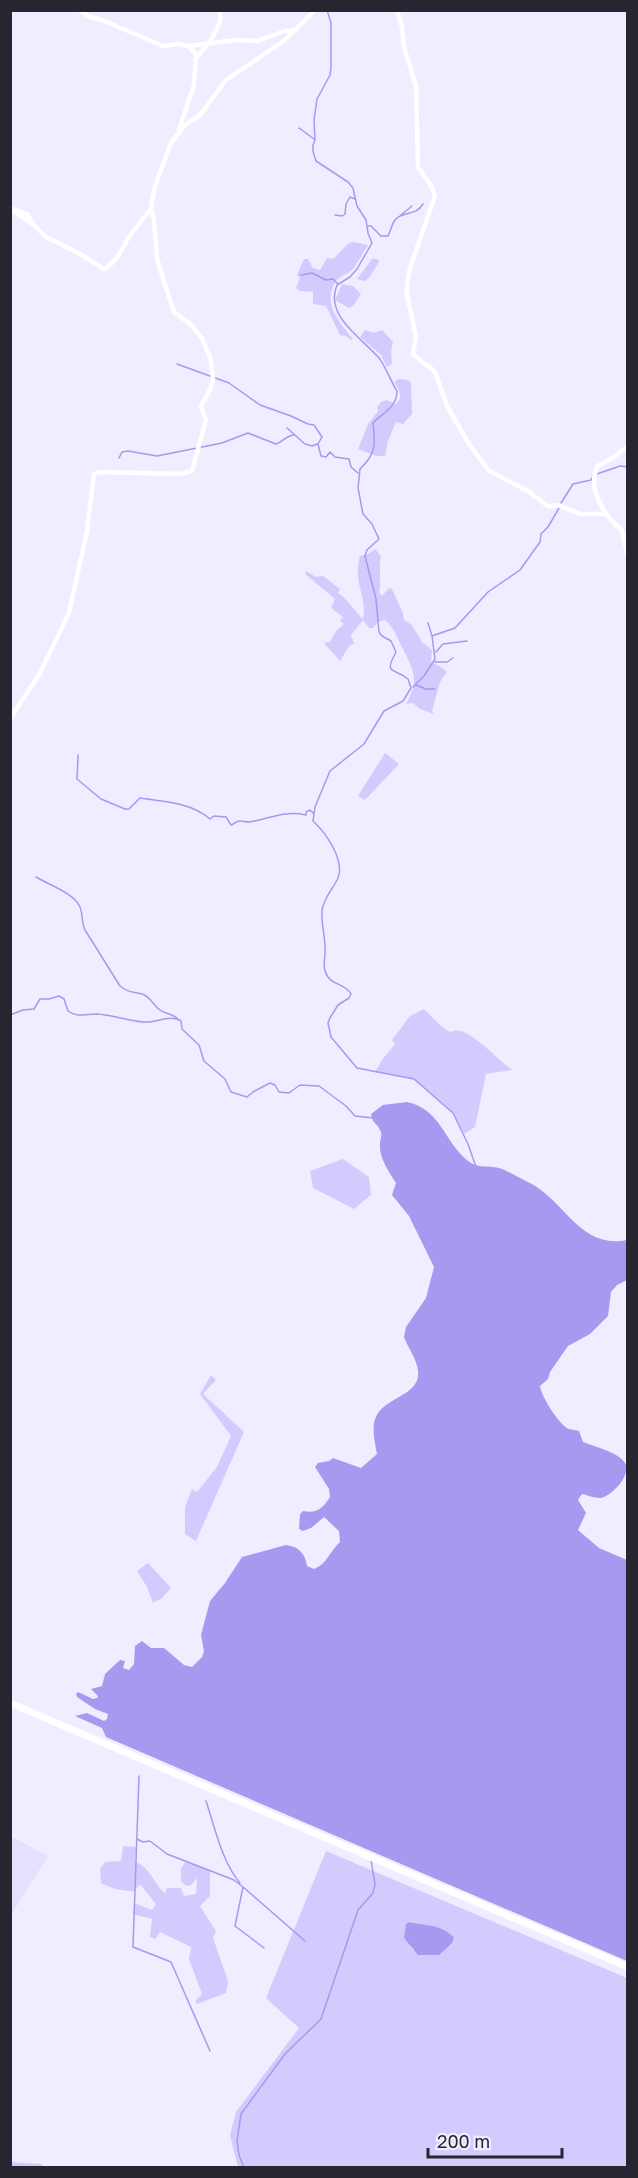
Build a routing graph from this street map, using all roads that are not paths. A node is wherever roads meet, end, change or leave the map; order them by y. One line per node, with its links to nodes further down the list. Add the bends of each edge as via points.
1 (79, 10): 7 (street, via 156,45)
2 (220, 10): 6 (street, via 220,22)
3 (315, 10): 5 (street)
4 (397, 10): 13 (street, via 416,86 418,166 435,196 407,284 416,336 413,354 435,372 447,406 489,471 549,507 558,505 580,514)
5 (295, 30): 6 (street, via 257,41); 9 (street, via 226,80 199,116 185,125)
6 (210, 42): 7 (street); 8 (street)
7 (188, 46): 8 (street)
8 (196, 57): 9 (street, via 194,85 183,122)
9 (171, 143): 11 (street)
10 (10, 208): 11 (street, via 27,214 45,236 104,269 121,255 127,240)
11 (151, 209): 15 (street, via 157,258 174,312 202,338 211,360 211,388 202,404 206,420 192,471 94,474 87,531 69,613 40,673)
12 (627, 446): 13 (street, via 596,470 596,491)
13 (606, 514): 14 (street, via 622,530)
14 (627, 558)
15 (10, 718)
16 (10, 1702): 17 (main road)
17 (627, 1966)

